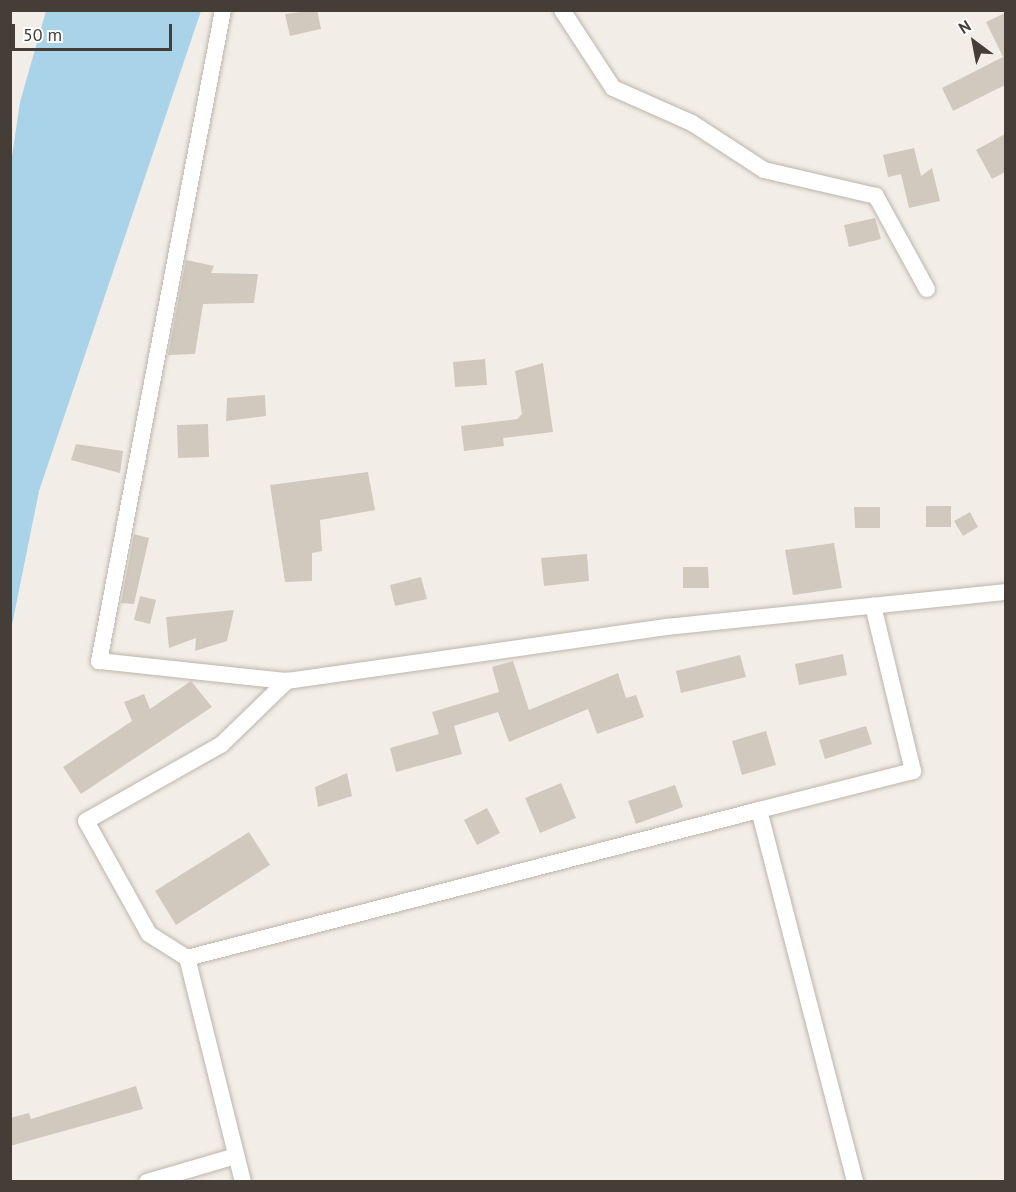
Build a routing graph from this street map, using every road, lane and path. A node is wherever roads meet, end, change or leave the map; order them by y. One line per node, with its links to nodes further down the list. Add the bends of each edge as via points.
1 (223, 10): 6 (street, via 99,661)
2 (562, 10): 3 (street, via 613,88 692,123 764,170 876,196)
3 (927, 289)
4 (1005, 592): 5 (street)
5 (873, 606): 6 (street, via 667,627); 7 (street, via 913,771)
6 (288, 681): 8 (street, via 222,744 86,821 149,934)
7 (759, 810): 8 (street); 12 (street)
8 (187, 958): 9 (street)
9 (236, 1156): 10 (street); 11 (street)
10 (147, 1182)
11 (243, 1182)
12 (855, 1182)

